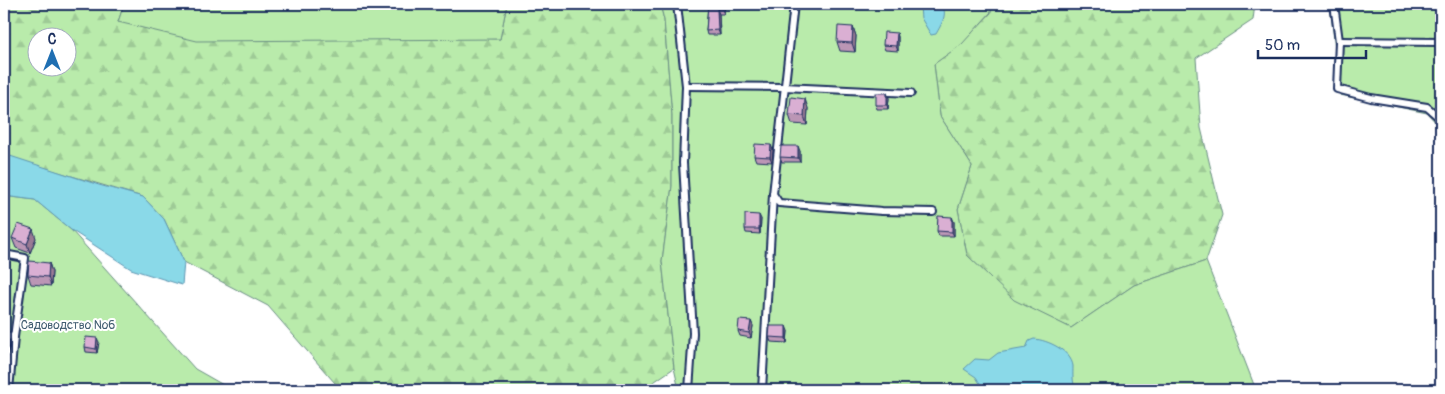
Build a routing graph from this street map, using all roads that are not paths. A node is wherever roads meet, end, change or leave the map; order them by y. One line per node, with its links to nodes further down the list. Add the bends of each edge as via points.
1 (677, 4): 6 (lane)
2 (794, 4): 7 (lane)
3 (1334, 4): 4 (lane)
4 (1339, 41): 5 (lane); 9 (lane, via 1337,88 1371,98 1427,107)
5 (1441, 42)
6 (686, 86): 7 (lane); 16 (lane, via 683,163 693,333)
7 (784, 87): 8 (lane); 10 (lane)
8 (911, 93)
9 (1441, 119)
10 (773, 194): 11 (lane, via 779,203); 17 (lane)
11 (933, 212)
12 (4, 254): 14 (lane, via 25,258)
13 (4, 336): 14 (lane)
14 (14, 337): 15 (lane)
15 (10, 390)
16 (689, 390)
17 (762, 390)

